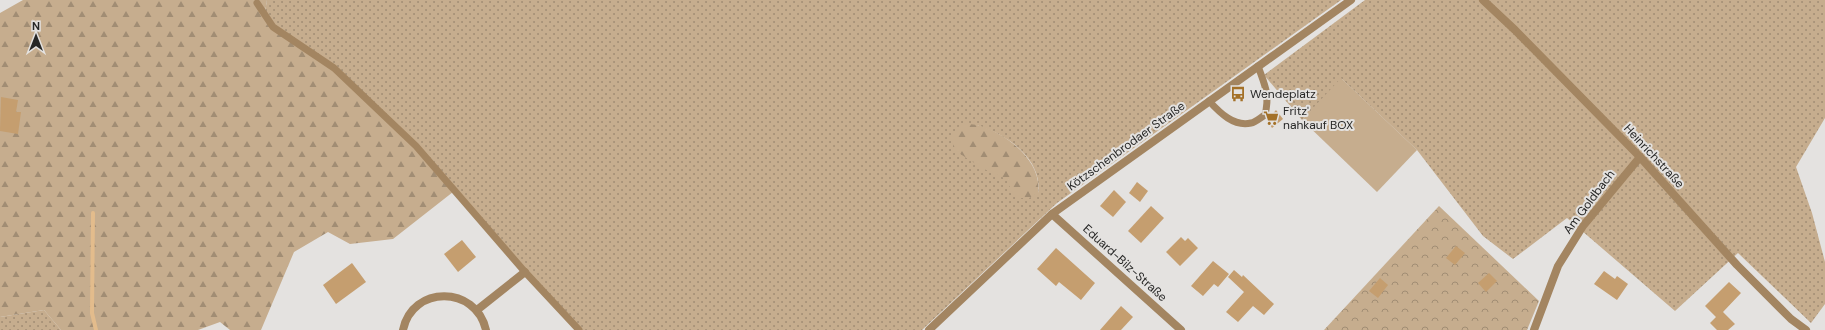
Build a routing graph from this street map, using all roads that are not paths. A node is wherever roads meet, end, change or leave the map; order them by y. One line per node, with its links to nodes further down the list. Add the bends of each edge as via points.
1 (1351, 0): 4 (street, Kötzschenbrodaer Straße)
2 (1483, 0): 6 (street, Heinrichstraße)
3 (257, 3): 8 (lane, via 274,27 334,68 416,146)
4 (1258, 66): 5 (street, Kötzschenbrodaer Straße); 5 (lane, via 1268,101 1265,115 1252,123 1238,123 1224,116)
5 (1209, 101): 7 (street, Kötzschenbrodaer Straße)
6 (1640, 157): 15 (street, Am Goldbach, via 1583,226 1558,266); 16 (street, Heinrichstraße, via 1737,265 1791,319)
7 (1052, 214): 13 (street, Kötzschenbrodaer Straße); 14 (street, Eduard-Bilz-Straße)
8 (525, 272): 9 (street); 12 (lane)
9 (477, 310): 10 (street, via 452,296 437,296 423,301 412,310); 11 (street)
10 (403, 330)
11 (486, 330)
12 (579, 330)
13 (929, 330)
14 (1181, 330)
15 (1534, 330)
16 (1806, 330)

